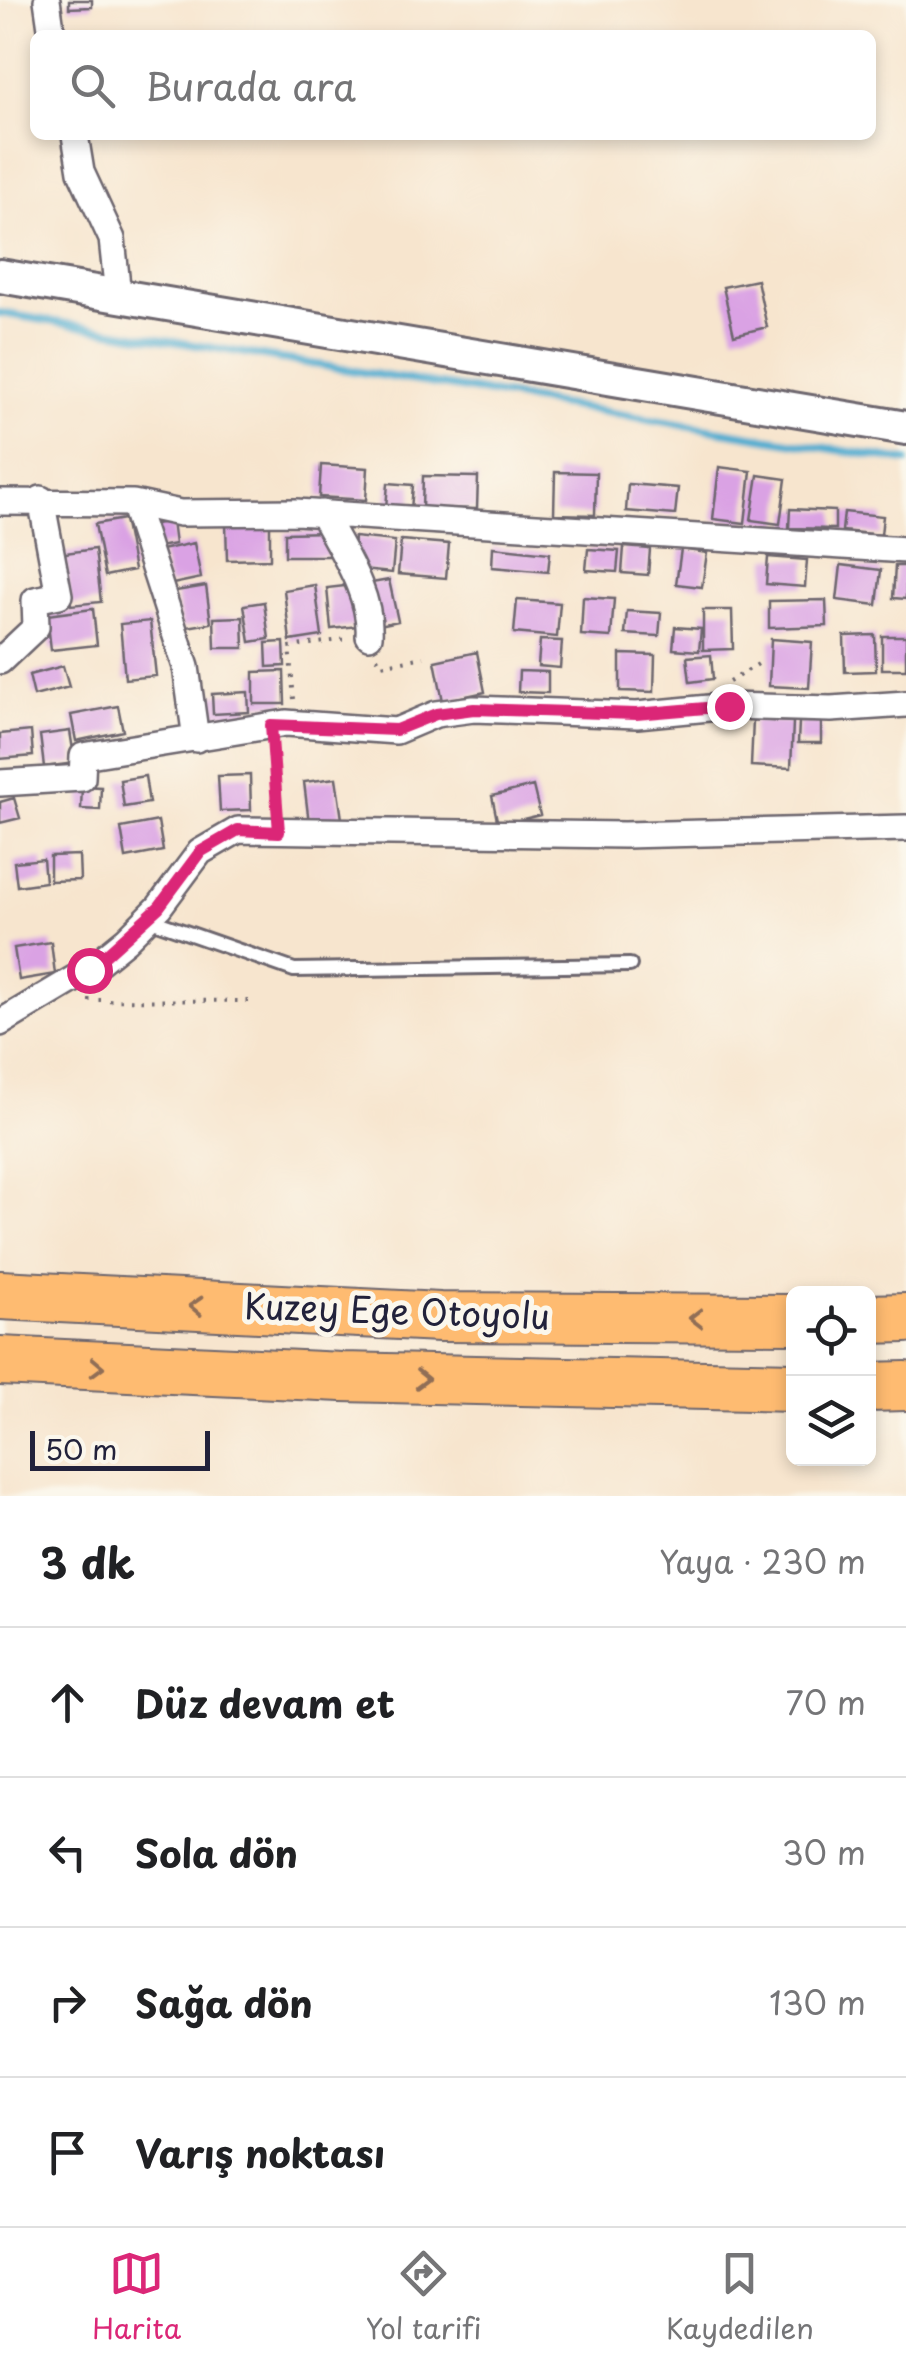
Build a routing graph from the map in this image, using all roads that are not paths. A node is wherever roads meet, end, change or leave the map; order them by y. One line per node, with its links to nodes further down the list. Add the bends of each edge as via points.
1 (47, 0): 2 (street)
2 (51, 30)
3 (76, 140): 5 (street, via 82,172 112,239)
4 (0, 276): 5 (street)
5 (118, 295): 6 (street)
6 (906, 428)
7 (42, 499): 8 (street); 9 (street); 13 (street, via 59,595 35,600 36,627)
8 (0, 502)
9 (133, 503): 10 (street, via 180,513); 15 (street, via 186,666)
10 (322, 514): 11 (street); 12 (street, via 358,583)
11 (906, 550)
12 (369, 636)
13 (0, 662)
14 (906, 704): 15 (street, via 636,714 474,709 436,714 396,730 283,724)
15 (196, 739): 16 (street, via 83,756 82,778)
16 (0, 782)
17 (906, 828): 18 (street, via 624,834 238,830 200,852)
18 (148, 919): 19 (lane, via 294,970); 20 (street, via 89,970)
19 (630, 965)
20 (0, 1023)
21 (0, 1295): 23 (highway, Kuzey Ege Otoyolu, one-way to 21, via 440,1317)
22 (906, 1318): 24 (highway)
23 (786, 1319)
24 (876, 1319)
25 (0, 1360): 28 (highway, Kuzey Ege Otoyolu, one-way to 28, via 342,1377)
26 (876, 1386): 27 (highway)
27 (906, 1386)
28 (786, 1387)

